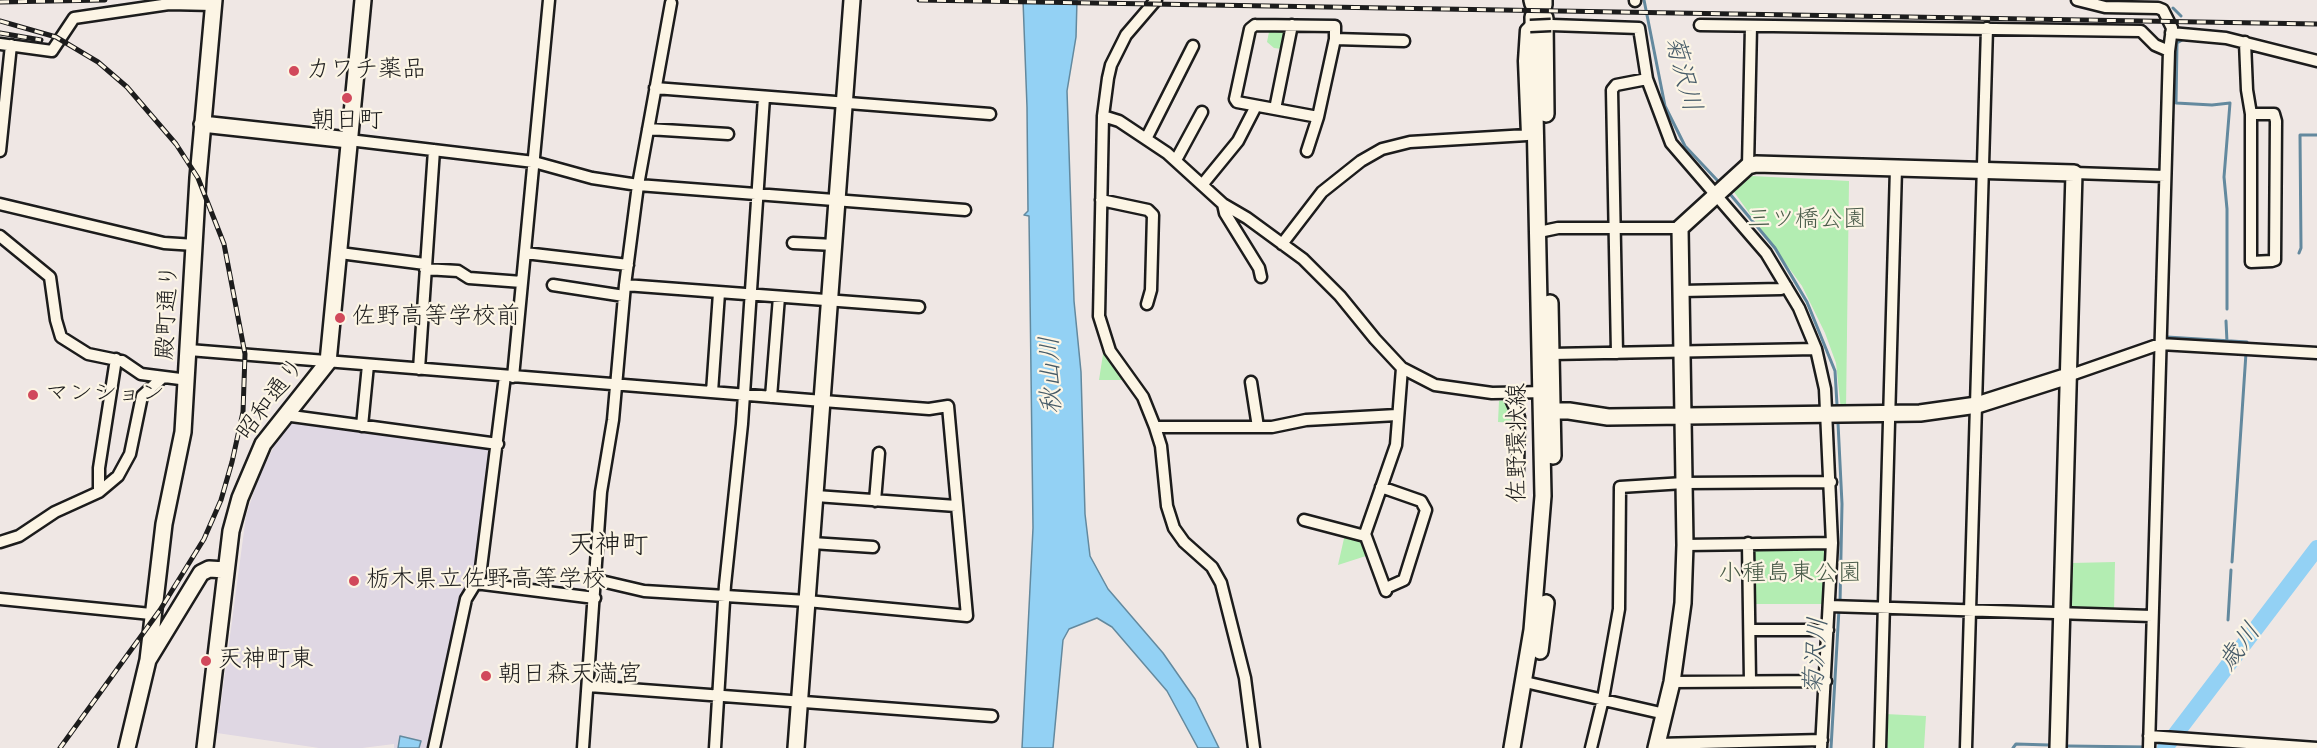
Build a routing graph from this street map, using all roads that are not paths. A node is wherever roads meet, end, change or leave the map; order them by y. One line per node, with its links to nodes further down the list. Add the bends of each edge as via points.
1 (363, 0): 36 (street, 昭和通り)
2 (549, 0): 41 (street)
3 (852, 0): 24 (street)
4 (1156, 0): 30 (street, via 1126,35 1111,64)
5 (2077, 0): 13 (street, via 2105,7 2158,8 2165,14)
6 (213, 3): 17 (street, via 169,4 74,18 52,51); 32 (street, 殿町通り)
7 (671, 3): 22 (street)
8 (1539, 12): 21 (street, via 1639,28); 58 (street, 佐野環状線); 61 (street, via 1526,30 1527,135 1410,142 1382,149 1322,192)
9 (1292, 25): 14 (street, via 1335,26); 25 (street, via 1254,25 1250,29 1235,99); 26 (street)
10 (1700, 25): 11 (street)
11 (1751, 26): 12 (street); 42 (street)
12 (1987, 28): 19 (street, via 2141,31 2155,45); 44 (street)
13 (2171, 33): 16 (street); 19 (street)
14 (1335, 39): 15 (street); 31 (street)
15 (1404, 41)
16 (2245, 42): 20 (street); 29 (street)
17 (5, 45): 38 (street)
18 (1193, 46): 35 (street)
19 (2169, 51): 46 (street)
20 (2317, 62)
21 (1647, 79): 50 (street, via 1671,143); 56 (street, via 1616,85 1612,90)
22 (656, 88): 23 (street); 33 (street)
23 (764, 97): 24 (street); 49 (street)
24 (844, 103): 28 (street); 51 (street)
25 (1256, 106): 26 (street); 48 (street, via 1238,141)
26 (1275, 109): 31 (street)
27 (1202, 112): 40 (street)
28 (990, 114)
29 (2251, 114): 29 (street, via 2251,262 2272,261 2276,121 2274,114)
30 (1103, 116): 35 (street, via 1119,121); 52 (street)
31 (1318, 117): 39 (street)
32 (202, 124): 36 (street); 62 (street, 殿町通り)
33 (648, 129): 34 (street); 47 (street)
34 (728, 134)
35 (1146, 139): 40 (street)
36 (350, 140): 37 (street); 64 (street, 昭和通り)
37 (434, 150): 41 (street); 67 (street)
38 (0, 151)
39 (1306, 152)
40 (1176, 160): 48 (street)
41 (534, 162): 47 (street, via 592,178); 65 (street)
42 (1748, 166): 43 (street); 50 (street)
43 (1896, 168): 44 (street); 106 (street)
44 (1983, 171): 45 (street); 104 (street)
45 (2074, 173): 46 (street); 92 (street)
46 (2165, 176): 80 (street)
47 (638, 184): 49 (street); 66 (street)
48 (1202, 185): 54 (street)
49 (758, 193): 51 (street); 75 (street)
50 (1715, 195): 57 (street); 71 (street, via 1766,253)
51 (838, 200): 55 (street); 63 (street)
52 (1101, 200): 78 (street, via 1148,210 1153,215 1151,290); 112 (street, via 1101,325 1110,351 1143,397)
53 (0, 204): 62 (street, via 164,243)
54 (1223, 204): 61 (street); 68 (street)
55 (965, 210)
56 (1614, 227): 57 (street); 58 (street); 84 (street)
57 (1680, 228): 73 (street)
58 (1543, 231): 86 (street, 佐野環状線); 99 (street, 佐野環状線)
59 (0, 236): 87 (street, via 50,277 61,337 88,354)
60 (793, 243): 63 (street)
61 (1282, 244): 90 (street, via 1324,278)
62 (195, 245): 82 (street, 殿町通り)
63 (835, 245): 77 (street)
64 (339, 253): 67 (street); 88 (street, 昭和通り)
65 (525, 253): 66 (street); 69 (street)
66 (628, 265): 72 (street)
67 (425, 266): 69 (street, via 458,271 469,278); 91 (street)
68 (1261, 277)
69 (522, 282): 93 (street)
70 (553, 285): 72 (street)
71 (1786, 286): 73 (street); 81 (street)
72 (625, 290): 74 (street); 97 (street)
73 (1681, 291): 83 (street)
74 (719, 293): 75 (street); 98 (street)
75 (749, 295): 76 (street); 101 (street)
76 (779, 297): 77 (street); 102 (street)
77 (831, 301): 79 (street); 103 (street)
78 (1147, 304)
79 (919, 307)
80 (2160, 344): 85 (street); 92 (street); 144 (street)
81 (1816, 349): 83 (street); 109 (street, via 1823,371)
82 (189, 350): 88 (street); 95 (street, 殿町通り)
83 (1682, 352): 84 (street); 110 (street)
84 (1617, 353): 86 (street)
85 (2317, 353)
86 (1551, 354): 99 (street, 佐野環状線)
87 (116, 359): 94 (street, via 141,374); 120 (street, via 99,468)
88 (328, 362): 89 (street); 107 (street, 昭和通り)
89 (368, 365): 91 (street); 111 (street)
90 (1402, 368): 100 (street, via 1435,385); 108 (street)
91 (419, 369): 93 (street)
92 (2068, 376): 104 (street); 142 (street)
93 (509, 377): 97 (street); 114 (street)
94 (160, 379): 95 (street); 120 (street, via 140,401 127,464)
95 (188, 380): 143 (street, 殿町通り, via 183,432)
96 (1251, 382): 113 (street)
97 (615, 384): 98 (street); 133 (street, via 601,492)
98 (712, 392): 101 (street)
99 (1546, 392): 100 (street); 105 (street, 佐野環状線)
100 (1508, 393): 116 (street, via 1519,417)
101 (743, 394): 102 (street); 135 (street)
102 (771, 397): 103 (street)
103 (824, 401): 121 (street); 123 (street, via 929,409 948,406)
104 (1977, 405): 106 (street); 141 (street)
105 (1547, 411): 110 (street, via 1608,417); 151 (street, 佐野環状線)
106 (1889, 414): 109 (street); 140 (street)
107 (284, 415): 111 (street); 132 (street, 昭和通り, via 263,444 246,478 231,531)
108 (1396, 415): 113 (street); 119 (street, via 1396,445)
109 (1827, 415): 110 (street); 117 (street)
110 (1683, 417): 118 (street)
111 (362, 426): 114 (street)
112 (1155, 427): 113 (street); 167 (street, via 1174,528 1212,567 1221,582 1245,678)
113 (1258, 427)
114 (498, 444): 134 (street, via 483,558)
115 (879, 453): 122 (street)
116 (1518, 470)
117 (1831, 482): 118 (street); 129 (street)
118 (1684, 483): 130 (street); 154 (street, via 1620,487 1619,609)
119 (1382, 487): 125 (street); 125 (street, via 1422,501 1426,510 1404,580 1386,589)
120 (99, 492): 126 (street, via 55,512 19,536)
121 (816, 496): 122 (street); 127 (street)
122 (875, 501): 123 (street)
123 (956, 506): 138 (street, via 967,616)
124 (1304, 520): 125 (street)
125 (1365, 536)
126 (0, 542)
127 (812, 543): 131 (street); 138 (street)
128 (1748, 543): 129 (street); 130 (street); 145 (street)
129 (1832, 543): 139 (street)
130 (1685, 545): 150 (street, via 1683,603)
131 (873, 547)
132 (226, 570): 147 (street, via 209,569 201,573); 162 (street, 昭和通り)
133 (597, 580): 135 (street, via 644,591); 136 (street)
134 (475, 583): 136 (street); 163 (street, via 466,599)
135 (726, 596): 138 (street); 153 (street)
136 (595, 598): 152 (street)
137 (0, 599): 143 (street)
138 (807, 601): 155 (street)
139 (1832, 606): 140 (street); 146 (street)
140 (1884, 608): 141 (street); 171 (street)
141 (1972, 610): 142 (street); 172 (street)
142 (2061, 612): 144 (street); 173 (street)
143 (151, 614): 147 (street, 殿町通り)
144 (2152, 616): 158 (street)
145 (1750, 630): 146 (street); 148 (street)
146 (1828, 630): 149 (street)
147 (148, 660): 161 (street)
148 (1750, 681): 149 (street); 150 (street)
149 (1826, 681): 159 (street)
150 (1672, 682): 156 (street)
151 (1530, 683): 154 (street); 168 (street, 佐野環状線); 169 (street, 佐野環状線)
152 (589, 686): 153 (street); 164 (street)
153 (719, 696): 155 (street); 165 (street)
154 (1603, 699): 156 (street); 170 (street)
155 (800, 702): 157 (street); 166 (street)
156 (1665, 714): 160 (street)
157 (992, 716)
158 (2149, 736): 174 (street); 175 (street)
159 (1821, 744): 160 (street)
160 (1657, 746)
161 (127, 748)
162 (205, 748)
163 (434, 748)
164 (583, 748)
165 (715, 748)
166 (796, 748)
167 (1254, 748)
168 (1512, 748)
169 (1522, 748)
170 (1591, 748)
171 (1880, 748)
172 (1966, 748)
173 (2058, 748)
174 (2148, 748)
175 (2317, 748)

